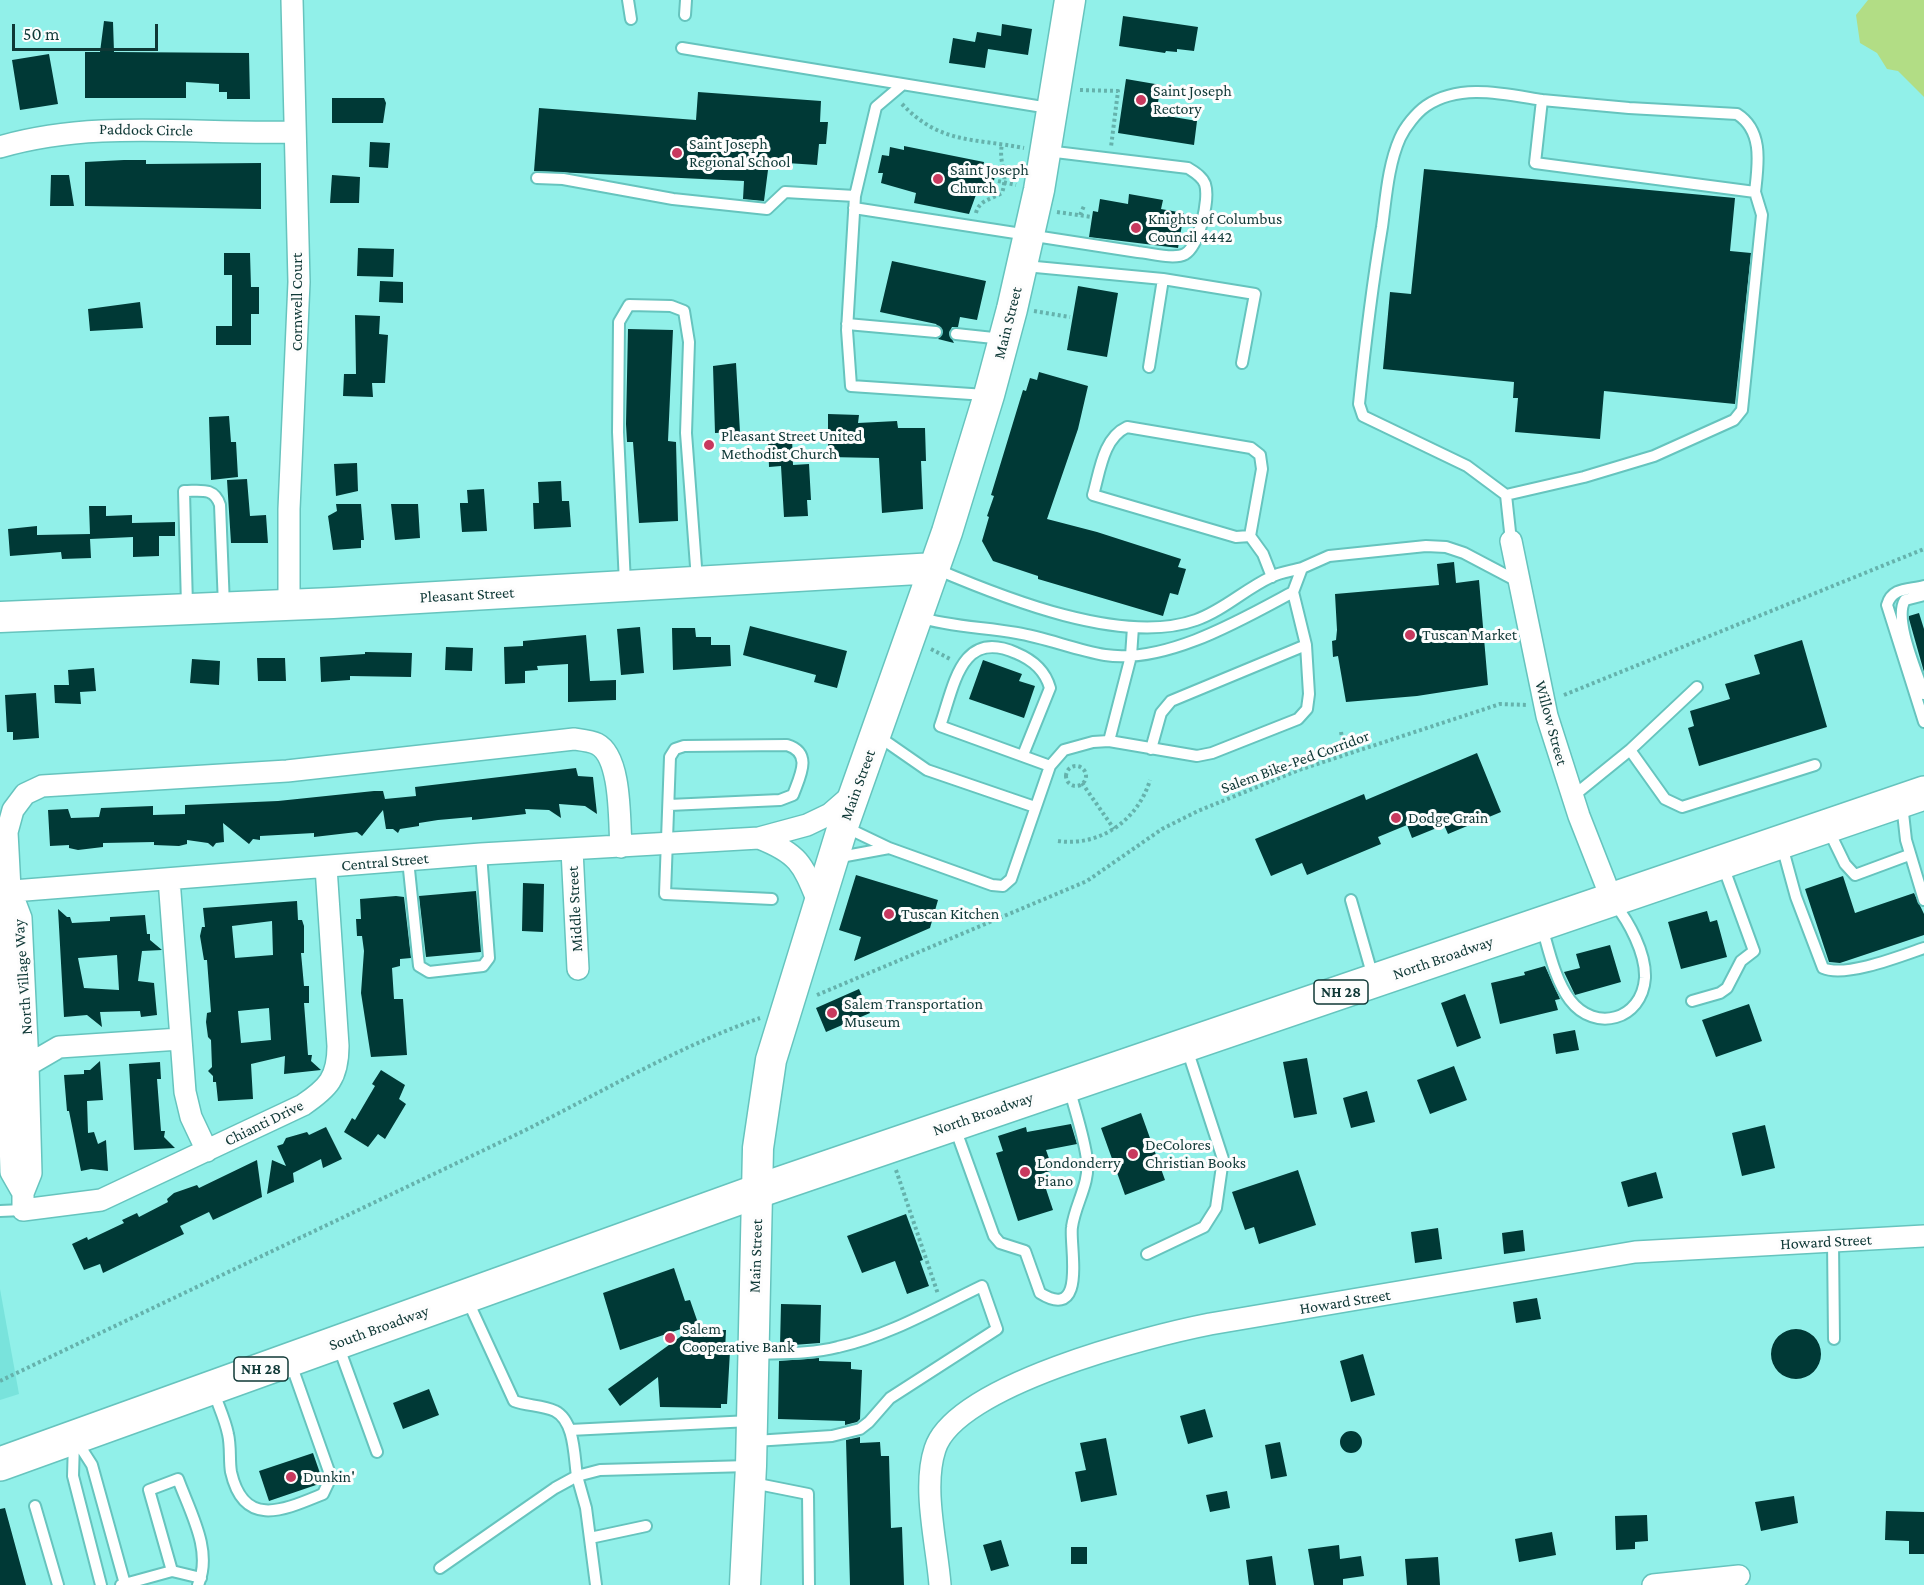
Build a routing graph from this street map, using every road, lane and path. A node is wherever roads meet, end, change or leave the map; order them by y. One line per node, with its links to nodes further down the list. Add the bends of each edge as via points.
1 (292, 0): 13 (street, Cornwell Court)
2 (628, 0): 6 (lane)
3 (686, 0): 5 (lane)
4 (1070, 0): 12 (main road, Main Street)
5 (685, 15)
6 (631, 19)
7 (682, 48): 8 (lane)
8 (902, 85): 10 (lane); 12 (lane)
9 (1079, 90): 17 (path, via 1118,91)
10 (892, 94): 14 (path, via 928,128); 23 (lane, via 876,107)
11 (1542, 100): 22 (lane, via 1737,114 1747,121 1755,135); 22 (lane, via 1535,164); 42 (lane, via 1488,92 1442,98 1424,107 1400,138 1389,179 1359,404 1363,417 1467,466)
12 (1053, 109): 16 (main road, Main Street)
13 (294, 132): 15 (street, Paddock Circle, via 94,129 38,136); 55 (street, Cornwell Court, via 298,323 289,509)
14 (1002, 144): 16 (path); 20 (path, via 1000,162 1006,172)
15 (0, 147)
16 (1038, 150): 17 (lane); 30 (main road, Main Street)
17 (1109, 157): 30 (lane, via 1177,165 1199,176 1206,194 1205,210 1188,252 1180,256 1159,254)
18 (537, 178): 23 (lane, via 766,209 785,192)
19 (998, 181): 20 (path)
20 (1005, 183): 21 (path); 29 (path, via 1002,193 977,208)
21 (1022, 186)
22 (1755, 192): 42 (lane, via 1762,215 1742,410 1734,420 1654,456)
23 (855, 196): 25 (lane)
24 (1084, 206): 27 (path)
25 (854, 208): 29 (lane); 35 (lane)
26 (1056, 212): 27 (path)
27 (1080, 215): 28 (path)
28 (1092, 218)
29 (973, 228): 30 (lane)
30 (1029, 236): 31 (main road, Main Street)
31 (1022, 266): 32 (lane); 38 (main road, Main Street)
32 (1163, 279): 39 (lane, via 1255,294); 40 (lane)
33 (1034, 310): 34 (path)
34 (1070, 317)
35 (847, 324): 36 (lane); 41 (lane, via 851,386)
36 (936, 332)
37 (956, 334): 38 (lane)
38 (1004, 339): 41 (main road, Main Street)
39 (1242, 363)
40 (1149, 367)
41 (989, 395): 46 (main road, Main Street)
42 (1506, 495): 44 (lane)
43 (1250, 536): 43 (lane, via 1262,468 1260,455 1251,448 1127,427 1115,432 1093,495 1236,537); 48 (lane)
44 (1511, 540): 49 (street, Willow Street)
45 (1924, 549): 67 (path)
46 (934, 568): 50 (main road, Pleasant Street); 59 (main road, Main Street); 60 (lane, via 986,591 1042,608)
47 (1302, 568): 48 (lane); 49 (lane, via 1329,555 1446,547); 53 (lane)
48 (1272, 577): 60 (lane, via 1224,608 1196,620 1174,627)
49 (1519, 582): 82 (street, Willow Street, via 1543,700)
50 (697, 584): 52 (main road, Pleasant Street); 52 (lane, via 686,433 689,342 684,311 671,306 629,305 619,322 618,432)
51 (1924, 586): 69 (lane, via 1895,592 1887,605)
52 (625, 587): 55 (main road, Pleasant Street)
53 (1293, 592): 61 (lane); 63 (lane, via 1211,634 1157,652)
54 (1924, 595): 66 (lane, via 1905,600 1900,620)
55 (289, 605): 56 (main road, Pleasant Street)
56 (224, 608): 57 (main road, Pleasant Street); 57 (lane, via 217,496 211,491 184,491)
57 (188, 609): 58 (main road, Pleasant Street)
58 (0, 617)
59 (918, 617): 63 (lane, via 946,626 1018,633 1105,655); 71 (main road, Main Street)
60 (1133, 627): 63 (lane)
61 (1306, 645): 73 (lane, via 1171,701 1161,714); 73 (lane, via 1309,694 1307,709 1299,719 1212,753 1197,756)
62 (930, 648): 64 (path)
63 (1131, 656): 72 (lane)
64 (950, 659)
65 (1697, 687): 74 (lane)
66 (1924, 694)
67 (1564, 695)
68 (1528, 705): 76 (path, Salem Bike-Ped Corridor, via 1500,704)
69 (1924, 722)
70 (1341, 732): 76 (path)
71 (876, 735): 81 (main road, Main Street); 85 (lane, via 927,770)
72 (1109, 741): 73 (lane); 78 (lane, via 1065,750)
73 (1151, 749)
74 (1630, 750): 77 (lane, via 1665,800 1682,807); 82 (lane)
75 (1023, 755): 75 (lane, via 940,726 962,664 980,647 1011,650 1047,677 1050,688); 78 (lane)
76 (1345, 755): 114 (path, Salem Bike-Ped Corridor, via 1198,811 1162,829 1086,881)
77 (1815, 765)
78 (1050, 766): 85 (lane)
79 (1150, 780): 88 (path, via 1133,812)
80 (1082, 783): 80 (path, via 1068,782 1066,773 1070,768 1080,766 1085,777); 88 (path)
81 (856, 791): 86 (main road, Main Street); 89 (street, Central Street, via 830,814 802,827)
82 (1572, 797): 106 (street, Willow Street)
83 (1913, 797): 87 (main road, North Broadway / NH 28); 97 (lane)
84 (669, 805): 84 (lane, via 670,757 675,749 787,745 796,747 802,755 803,766 793,795 780,800); 92 (lane)
85 (1035, 807): 94 (lane, via 1011,879 1003,886)
86 (843, 826): 94 (lane); 98 (main road, Main Street)
87 (1827, 826): 91 (main road, North Broadway / NH 28); 97 (lane, via 1845,864 1855,875)
88 (1114, 829): 90 (path, via 1086,839)
89 (759, 838): 92 (street, Central Street); 108 (street, Central Street, via 779,846 800,862)
90 (1058, 841)
91 (1781, 843): 100 (main road, North Broadway / NH 28); 110 (lane, via 1823,968 1838,971)
92 (666, 844): 93 (street, Central Street); 104 (lane, via 665,894)
93 (621, 847): 95 (street, Central Street); 103 (street, via 616,774 609,756 598,744 574,739 287,771 42,786 25,794 13,810)
94 (889, 848): 98 (lane)
95 (572, 850): 96 (street, Central Street); 111 (street, Middle Street)
96 (480, 854): 99 (street, Central Street); 99 (lane, via 489,958 483,966 429,972 418,966)
97 (1909, 855): 107 (lane)
98 (833, 858): 108 (main road, Main Street)
99 (408, 860): 101 (street, Central Street)
100 (1722, 863): 106 (main road, North Broadway / NH 28); 113 (lane, via 1754,951 1741,961 1727,988)
101 (326, 867): 102 (street, Central Street); 122 (street, Chianti Drive, via 338,1066 330,1083 303,1105)
102 (169, 879): 103 (street, Central Street); 116 (street)
103 (3, 888): 115 (street, North Village Way, via 21,918); 125 (street, North Village Way, via 11,1172)
104 (772, 898)
105 (1351, 900): 112 (lane)
106 (1612, 900): 109 (main road, North Broadway / NH 28); 109 (lane, via 1627,920 1645,978 1638,1002 1621,1017 1590,1016 1571,1002 1559,979)
107 (1924, 900)
108 (819, 904): 114 (main road, Main Street)
109 (1542, 925): 112 (main road, North Broadway / NH 28)
110 (1924, 948)
111 (578, 969)
112 (1374, 981): 117 (main road, North Broadway / NH 28)
113 (1692, 1001)
114 (786, 1007): 124 (main road, Main Street, via 765,1093 758,1148); 136 (path, Salem Bike-Ped Corridor, via 671,1054 510,1138)
115 (26, 1031): 118 (street); 119 (street, North Village Way)
116 (180, 1039): 118 (street); 122 (street, via 184,1092)
117 (1186, 1046): 120 (main road, North Broadway / NH 28); 129 (lane, via 1224,1160 1216,1208 1204,1227)
118 (59, 1047): 119 (street)
119 (28, 1065): 125 (street, North Village Way, via 31,1173)
120 (1069, 1085): 121 (main road, North Broadway / NH 28); 121 (lane, via 1087,1172 1070,1237 1074,1280 1062,1297 1040,1293 1025,1251 1000,1243 994,1236)
121 (954, 1125): 124 (main road, North Broadway / NH 28)
122 (207, 1151): 125 (street, Chianti Drive, via 101,1200)
123 (896, 1170): 131 (path)
124 (758, 1191): 130 (main road, South Broadway / NH 28); 134 (main road, Main Street)
125 (23, 1201): 126 (lane)
126 (0, 1211)
127 (1924, 1236): 128 (street, Howard Street)
128 (1833, 1242): 132 (lane); 157 (street, Howard Street, via 1680,1248 1578,1261 1198,1326 1072,1362 993,1396 963,1413 941,1435 931,1466 930,1485)
129 (1147, 1254)
130 (465, 1296): 133 (main road, South Broadway / NH 28); 138 (lane, via 514,1401 555,1412)
131 (942, 1305): 134 (lane, via 839,1347); 141 (lane, via 982,1286 997,1329 890,1398 860,1429)
132 (1834, 1339)
133 (337, 1343): 135 (main road, South Broadway / NH 28); 140 (lane)
134 (753, 1354): 141 (main road, Main Street)
135 (290, 1359): 137 (main road, South Broadway / NH 28); 137 (lane, via 331,1477 323,1494 295,1506 265,1512 249,1506 232,1476 228,1435)
136 (0, 1381)
137 (212, 1387): 139 (main road, South Broadway / NH 28)
138 (570, 1430): 141 (lane); 143 (lane)
139 (74, 1437): 142 (main road, South Broadway / NH 28); 151 (lane, via 92,1465); 153 (lane, via 73,1476)
140 (377, 1452)
141 (751, 1453): 143 (lane); 155 (main road, Main Street); 156 (lane, via 808,1494)
142 (0, 1464)
143 (577, 1476): 146 (lane); 147 (lane)
144 (35, 1506): 152 (lane)
145 (646, 1526): 146 (lane)
146 (590, 1538): 154 (lane)
147 (440, 1568)
148 (172, 1571): 150 (lane); 150 (lane, via 149,1490 178,1479 202,1545 204,1565); 151 (lane)
149 (1739, 1576): 158 (street)
150 (200, 1582)
151 (123, 1584)
152 (58, 1585)
153 (101, 1585)
154 (596, 1585)
155 (745, 1585)
156 (809, 1585)
157 (940, 1585)
158 (1653, 1585)

